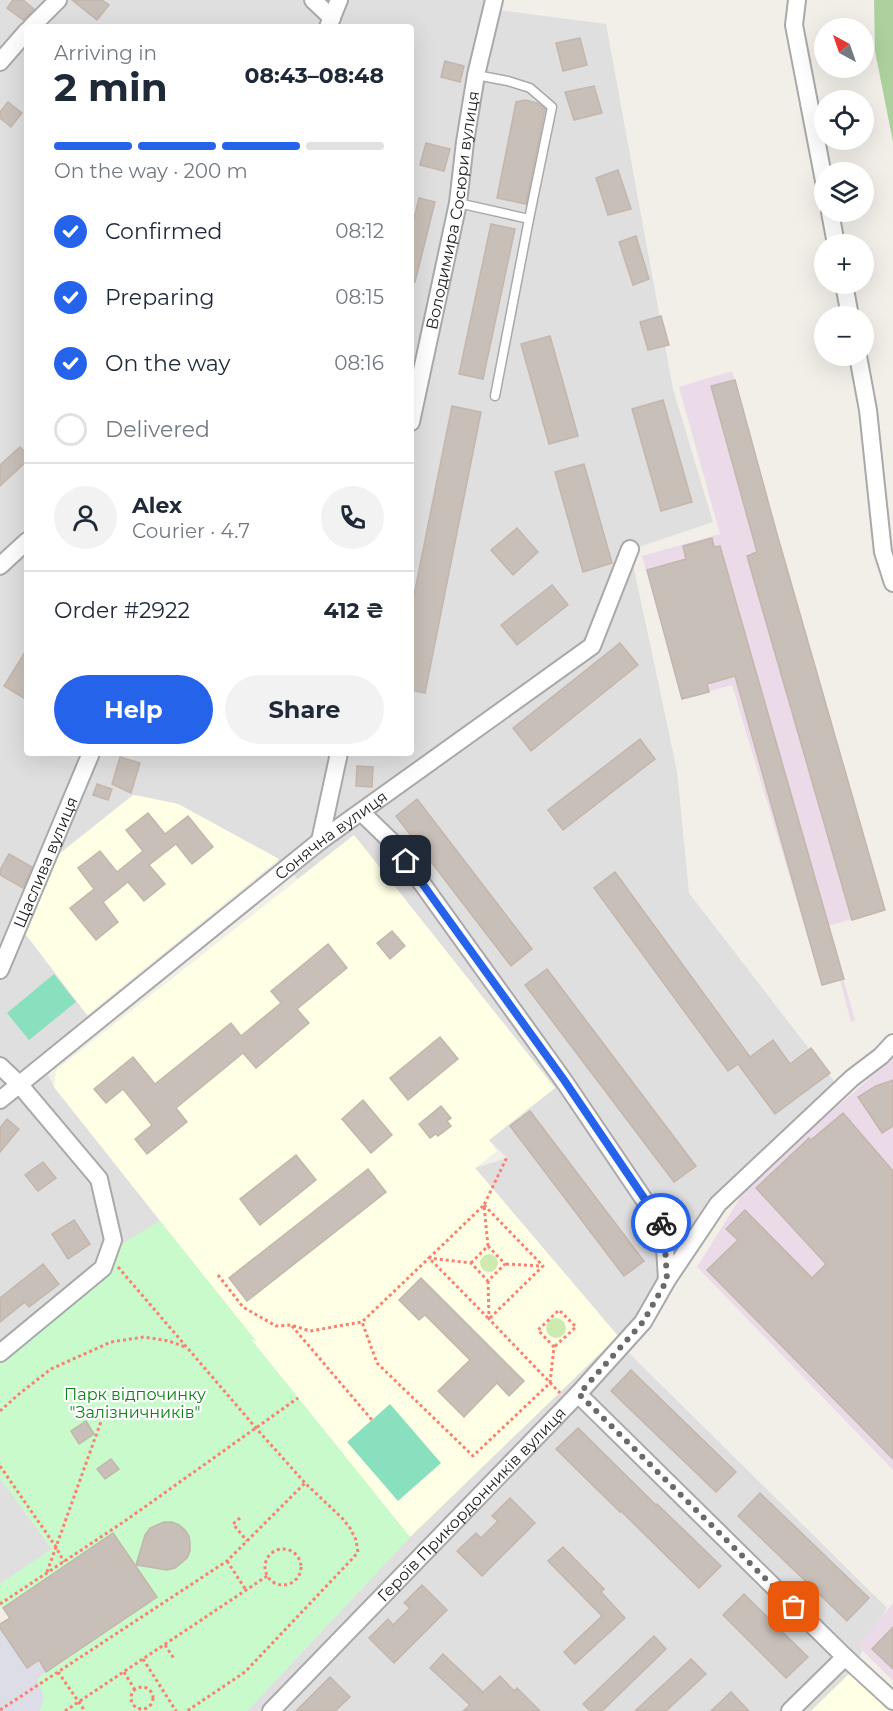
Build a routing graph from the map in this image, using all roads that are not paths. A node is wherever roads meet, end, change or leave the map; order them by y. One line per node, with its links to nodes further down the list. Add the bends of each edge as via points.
1 (58, 0): 7 (street)
2 (314, 0): 6 (street)
3 (339, 0): 6 (street)
4 (494, 0): 10 (street, Володимира Сосюри вулиця)
5 (797, 0): 11 (street, via 794,25)
6 (330, 22)
7 (34, 24)
8 (24, 34): 9 (street)
9 (0, 62)
10 (476, 75): 12 (street, Володимира Сосюри вулиця); 13 (lane, via 530,88 552,107)
11 (820, 162)
12 (458, 203): 13 (lane); 16 (street, Володимира Сосюри вулиця)
13 (529, 219): 15 (lane)
14 (860, 366): 20 (street, via 883,552)
15 (495, 396)
16 (414, 408)
17 (24, 544): 19 (street)
18 (630, 549): 23 (street, Сонячна вулиця, via 592,646)
19 (0, 566)
20 (893, 582)
21 (91, 756): 25 (street, Щаслива вулиця)
22 (338, 756): 24 (street)
23 (361, 812): 24 (street, Сонячна вулиця); 30 (street, via 393,843 564,1080 664,1229)
24 (320, 841): 28 (street, Сонячна вулиця)
25 (0, 970)
26 (893, 1042): 30 (street, Героїв Прикордонників вулиця, via 718,1204)
27 (0, 1066): 28 (street)
28 (19, 1084): 29 (street, Сонячна вулиця); 31 (street, via 99,1179 113,1240 103,1268)
29 (0, 1100)
30 (667, 1280): 32 (street, Героїв Прикордонників вулиця, via 643,1322)
31 (0, 1353)
32 (574, 1399): 33 (street); 35 (street, Героїв Прикордонників вулиця)
33 (845, 1657): 34 (street); 36 (street)
34 (893, 1701)
35 (271, 1711)
36 (790, 1711)

